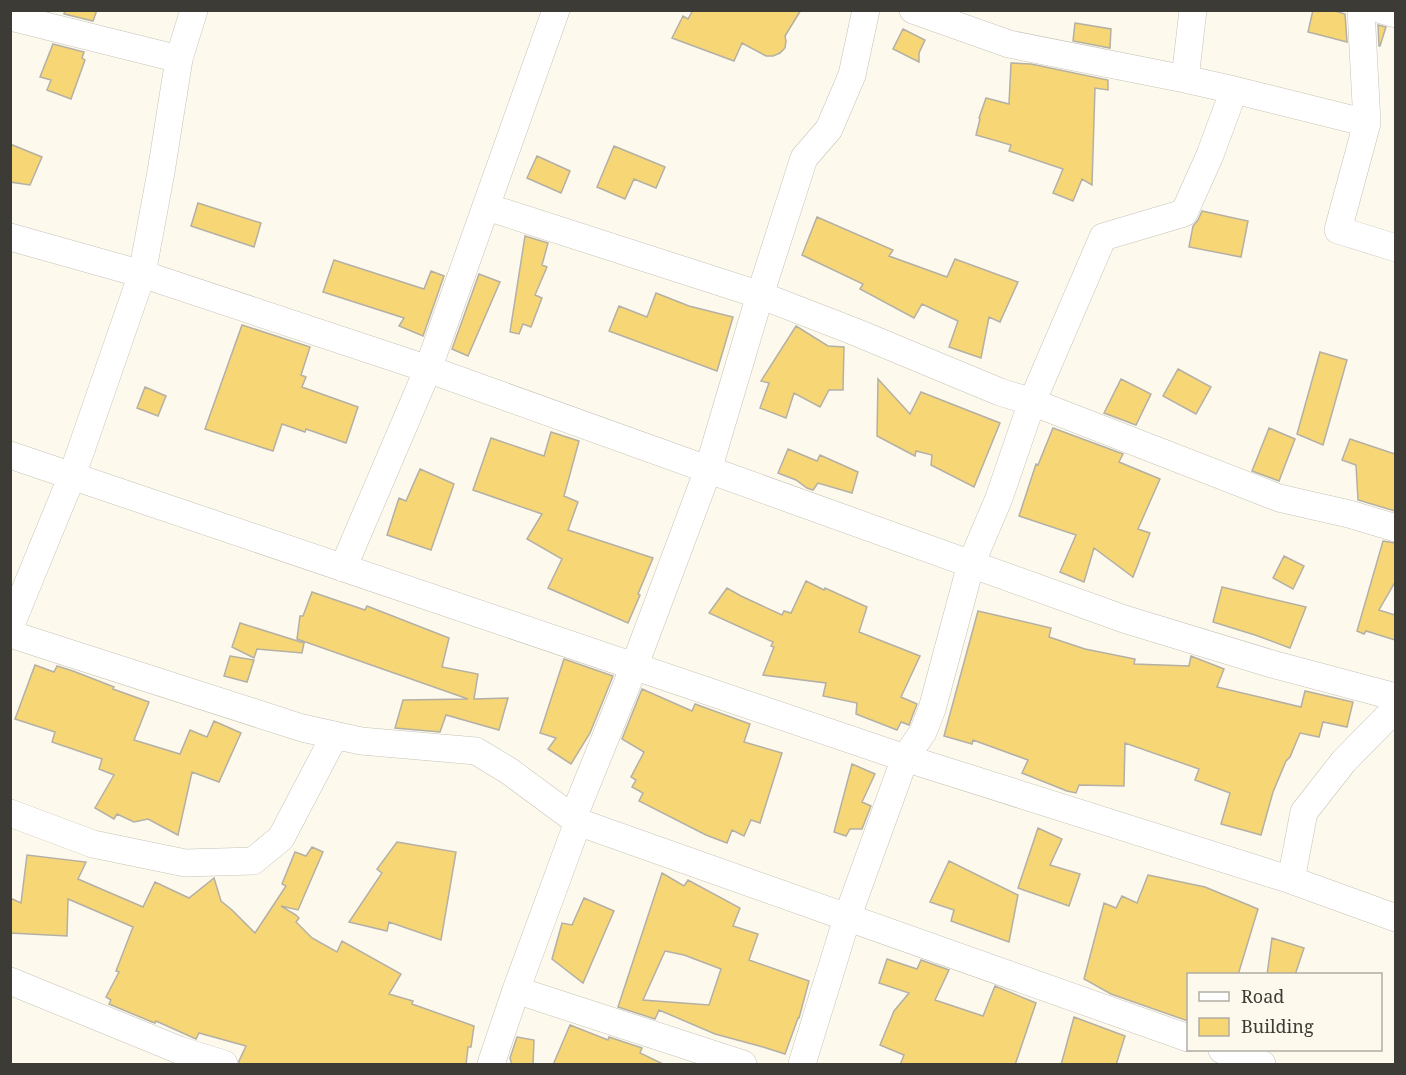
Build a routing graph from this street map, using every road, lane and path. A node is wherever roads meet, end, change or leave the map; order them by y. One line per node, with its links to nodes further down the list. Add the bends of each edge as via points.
1 (194, 10): 10 (street)
2 (556, 10): 14 (street)
3 (866, 10): 18 (street, via 852,75 829,129 804,158)
4 (913, 10): 11 (street, via 1009,44)
5 (1193, 10): 11 (street)
6 (1361, 10): 13 (street)
7 (1382, 10): 8 (street)
8 (1395, 14)
9 (10, 16): 10 (street)
10 (179, 59): 17 (street)
11 (1185, 79): 12 (street)
12 (1234, 90): 13 (street); 20 (street, via 1184,213 1103,237)
13 (1367, 123): 16 (street, via 1338,230)
14 (487, 207): 18 (street); 19 (street)
15 (10, 237): 17 (street)
16 (1395, 248)
17 (142, 274): 19 (street); 23 (street)
18 (760, 295): 20 (street); 22 (street)
19 (428, 369): 22 (street); 26 (street)
20 (1032, 402): 24 (street, via 1279,498); 25 (street)
21 (10, 455): 23 (street)
22 (708, 470): 25 (street); 29 (street)
23 (72, 476): 26 (street); 27 (street)
24 (1395, 528)
25 (971, 564): 30 (street, via 1124,619); 33 (street, via 932,709 923,732)
26 (343, 568): 29 (street)
27 (10, 627)
28 (10, 634): 32 (street, via 302,728)
29 (634, 667): 33 (street); 35 (street)
30 (1395, 697)
31 (1395, 708): 36 (street, via 1344,761 1304,812)
32 (335, 735): 34 (street, via 281,838 253,861 174,861 93,844); 35 (street, via 361,741 476,751)
33 (905, 759): 36 (street); 37 (street)
34 (10, 813)
35 (575, 820): 37 (street); 40 (street)
36 (1291, 880): 38 (street)
37 (847, 918): 41 (street); 47 (street)
38 (1395, 918)
39 (10, 981): 43 (street)
40 (516, 990): 45 (street); 46 (street)
41 (1187, 1038)
42 (1225, 1051): 48 (street)
43 (176, 1057): 44 (street)
44 (224, 1065)
45 (491, 1065)
46 (743, 1065)
47 (802, 1065)
48 (1262, 1065)

